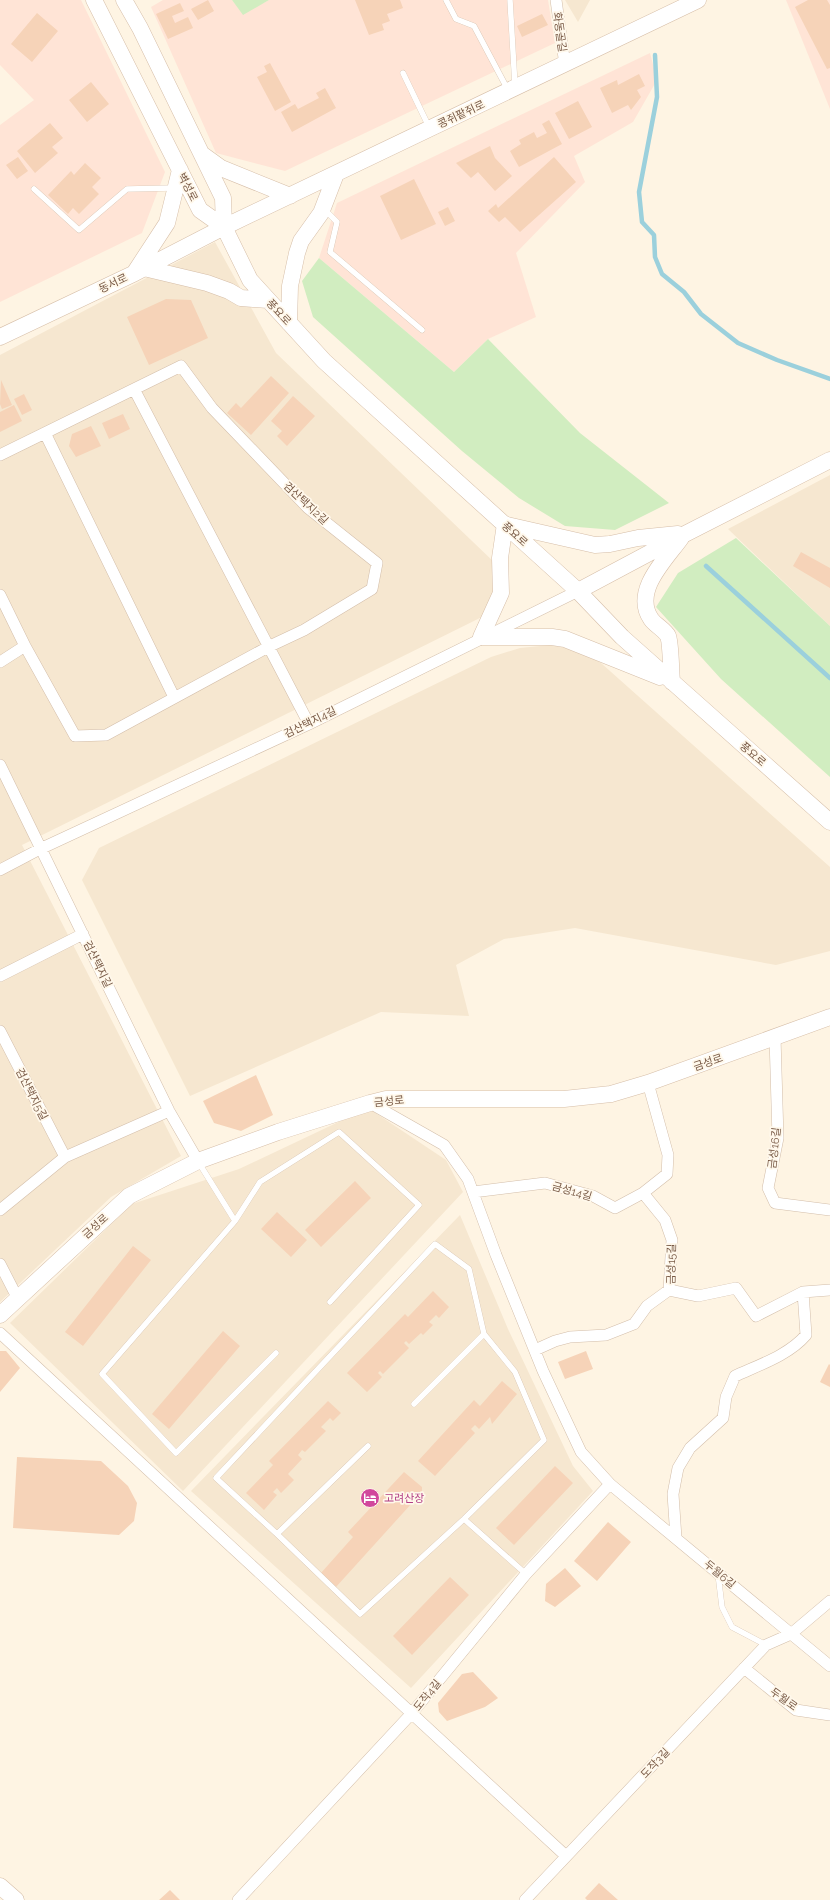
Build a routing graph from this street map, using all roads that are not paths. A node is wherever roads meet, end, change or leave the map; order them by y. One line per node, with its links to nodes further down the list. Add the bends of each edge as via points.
1 (94, 0): 12 (main road, 벽성로)
2 (124, 0): 11 (main road)
3 (446, 0): 9 (lane, via 456,19 474,26)
4 (510, 0): 9 (lane)
5 (556, 0): 7 (street, 화동골길)
6 (698, 0): 7 (main road, 콩쥐팥쥐로)
7 (565, 65): 9 (main road, 콩쥐팥쥐로)
8 (403, 73): 10 (lane)
9 (512, 90): 10 (main road, 콩쥐팥쥐로)
10 (430, 129): 13 (main road, 콩쥐팥쥐로)
11 (202, 155): 16 (main road, via 222,168); 18 (main road, via 223,198)
12 (180, 170): 14 (main road); 18 (main road, 벽성로, via 200,210)
13 (336, 174): 16 (main road, 콩쥐팥쥐로); 17 (main road)
14 (176, 188): 15 (lane, via 127,189 79,230); 19 (main road, via 167,223)
15 (34, 189)
16 (290, 196): 18 (main road, 콩쥐팥쥐로)
17 (323, 207): 21 (main road, via 296,253 290,286); 22 (lane, via 337,222 330,252)
18 (224, 227): 19 (main road, 동서로); 20 (main road, 풍요로, via 250,280)
19 (139, 270): 20 (main road, via 207,283 241,298); 23 (main road, 동서로)
20 (268, 300): 21 (main road, 풍요로)
21 (289, 323): 28 (main road, 풍요로, via 324,360)
22 (422, 330)
23 (0, 337)
24 (134, 389): 25 (street, 검산택지2길); 34 (street); 34 (street, 검산택지2길, via 181,366 212,408 308,508 377,563 372,589 304,630)
25 (45, 433): 26 (street, 검산택지2길); 37 (street)
26 (0, 455)
27 (830, 460): 29 (main road)
28 (505, 524): 29 (main road, via 595,545); 30 (main road, 풍요로); 32 (main road, via 500,558 501,593)
29 (684, 534): 30 (main road); 36 (main road, via 651,578 646,594 646,607 651,618 668,636)
30 (578, 591): 32 (street, 검산택지4길); 36 (main road, 풍요로, via 622,638)
31 (0, 595): 33 (street, 검산택지2길)
32 (481, 638): 36 (main road, via 565,639); 38 (street, 검산택지4길)
33 (24, 646): 35 (street); 37 (street, 검산택지2길, via 75,736 106,735)
34 (270, 646): 37 (street, 검산택지2길); 38 (street)
35 (0, 662)
36 (672, 682): 41 (main road, 풍요로)
37 (174, 697)
38 (309, 724): 42 (street, 검산택지4길)
39 (0, 765): 40 (street, 검산택지길)
40 (5, 785): 42 (street, 검산택지길)
41 (830, 822)
42 (40, 849): 43 (street, 검산택지4길); 44 (street, 검산택지길)
43 (0, 870)
44 (83, 934): 45 (street); 51 (street, 검산택지길)
45 (0, 976)
46 (830, 1017): 48 (main road, 금성로)
47 (0, 1031): 52 (street, 검산택지5길)
48 (775, 1036): 49 (main road, 금성로); 57 (street, 금성16길, via 778,1138 768,1188 775,1203)
49 (648, 1083): 50 (main road, 금성로, via 611,1094 564,1099 431,1098 386,1099); 55 (street, via 668,1156 667,1174)
50 (370, 1103): 53 (main road, 금성로); 54 (street, via 444,1145 468,1179)
51 (169, 1111): 52 (street); 53 (street, 검산택지길)
52 (65, 1157): 56 (street)
53 (198, 1161): 58 (lane); 63 (main road, 금성로, via 129,1196)
54 (473, 1192): 55 (street, 금성14길, via 545,1183 593,1196 614,1208); 68 (street)
55 (643, 1194): 60 (street, 금성15길, via 665,1220 672,1240)
56 (0, 1210)
57 (830, 1210)
58 (235, 1221): 64 (lane, via 260,1182 339,1132 419,1205); 69 (lane, via 102,1374 176,1453)
59 (0, 1264): 63 (street)
60 (669, 1290): 62 (street, 금성15길, via 698,1296 736,1288 756,1316); 68 (street, via 647,1306 634,1324 606,1335 570,1337)
61 (830, 1290): 62 (street, 금성15길)
62 (803, 1292): 75 (street, via 806,1335 798,1344 734,1376 726,1397 723,1418 690,1448 678,1468 673,1494)
63 (18, 1299): 65 (main road, 금성로)
64 (330, 1302)
65 (0, 1315)
66 (0, 1333): 83 (street)
67 (484, 1334): 70 (lane); 73 (lane, via 515,1372 544,1440); 74 (lane, via 469,1269 435,1244 216,1478)
68 (535, 1350): 72 (street, via 581,1452)
69 (276, 1353)
70 (414, 1404)
71 (368, 1446): 74 (lane)
72 (610, 1484): 75 (street, 두월6길); 77 (street, 도작4길)
73 (464, 1519): 74 (lane, via 360,1614); 77 (lane)
74 (277, 1534)
75 (676, 1538): 76 (street, 두월6길)
76 (717, 1572): 79 (street, 두월6길); 80 (lane, via 722,1607 732,1627)
77 (526, 1574): 83 (street, 도작4길)
78 (830, 1601): 79 (street, 도작3길)
79 (791, 1634): 80 (street, 도작3길); 81 (street, 두월6길)
80 (766, 1645): 82 (street, 도작3길)
81 (830, 1666)
82 (744, 1668): 84 (street, 두월로, via 796,1710); 85 (street, 도작3길)
83 (412, 1713): 85 (street); 88 (street, 도작4길)
84 (830, 1715)
85 (566, 1856): 89 (street, 도작3길)
86 (0, 1886): 87 (main road)
87 (16, 1900)
88 (238, 1900)
89 (525, 1900)

